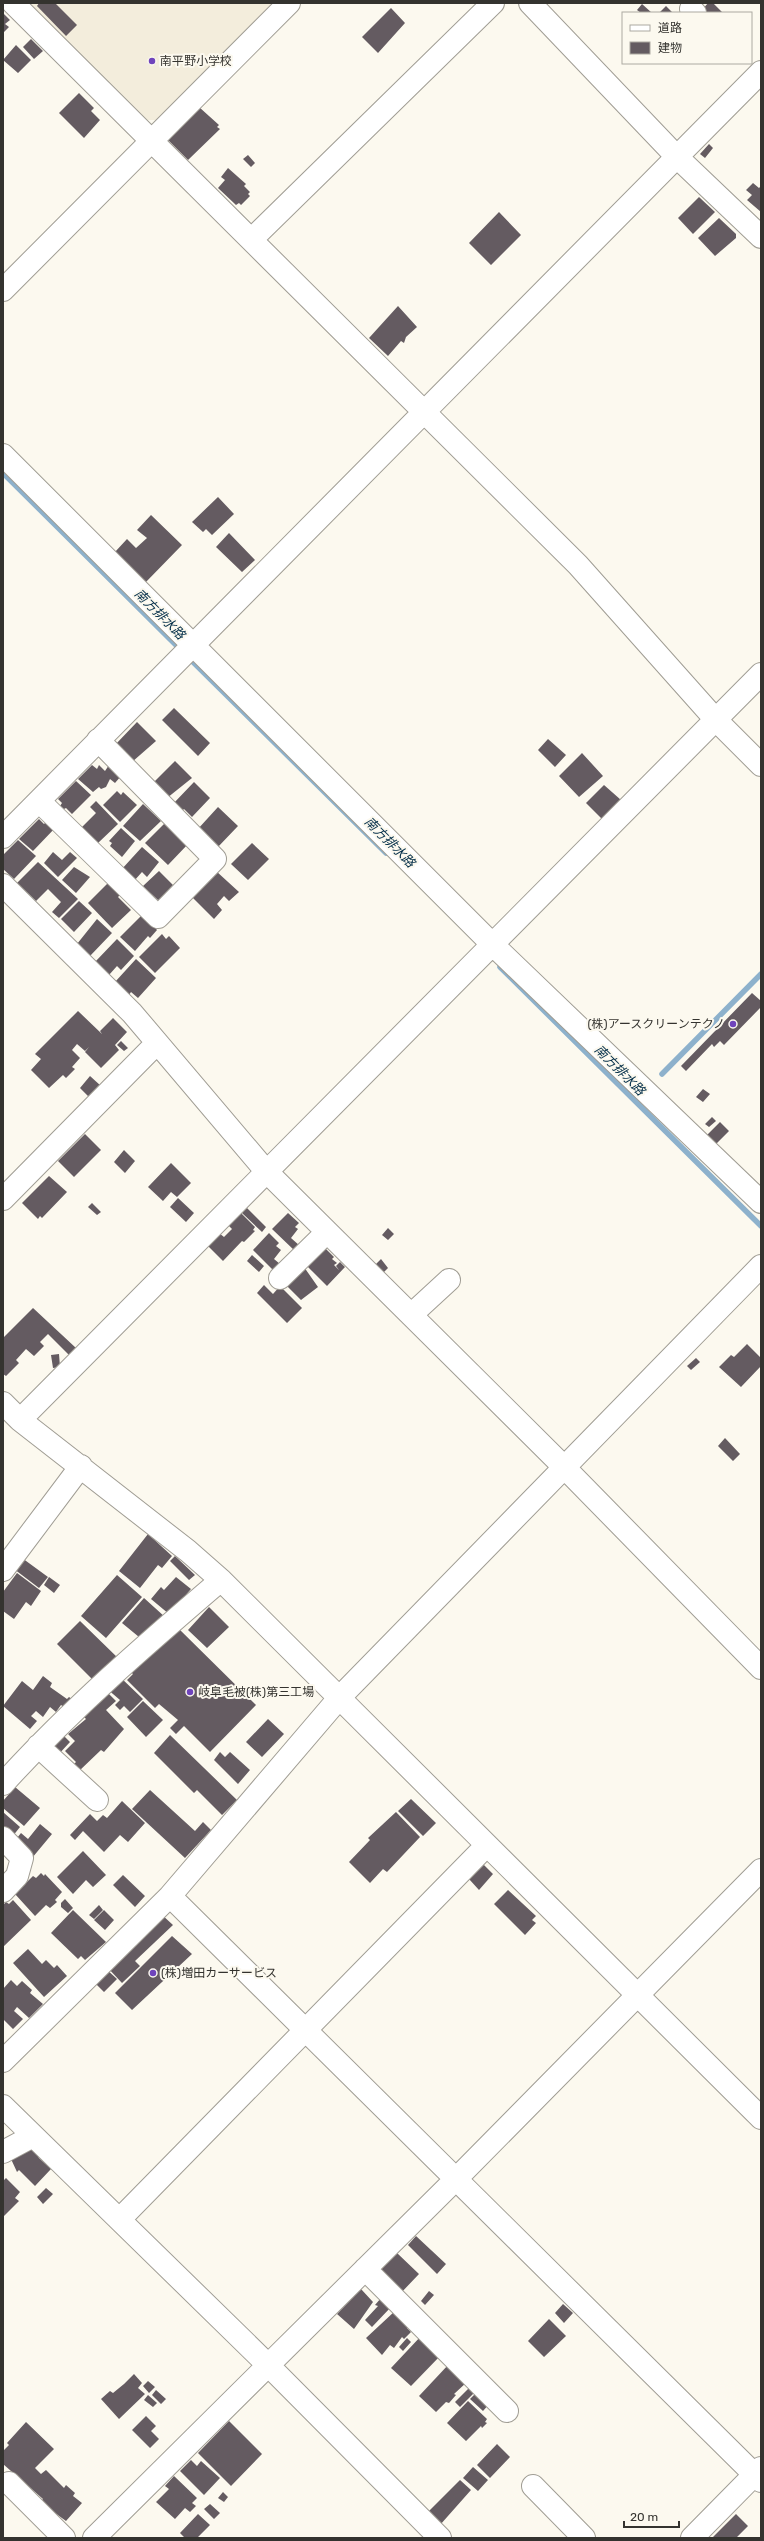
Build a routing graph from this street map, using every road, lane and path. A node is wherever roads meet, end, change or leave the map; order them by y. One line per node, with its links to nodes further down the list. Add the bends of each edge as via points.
1 (13, 3): 6 (street)
2 (288, 3): 6 (street)
3 (493, 3): 9 (street)
4 (530, 3): 7 (street)
5 (756, 69): 7 (street)
6 (151, 140): 9 (street); 10 (street)
7 (677, 157): 8 (street); 11 (street)
8 (761, 237)
9 (252, 239): 11 (street)
10 (3, 290)
11 (424, 410): 13 (street); 15 (street, via 578,565)
12 (3, 455): 13 (street)
13 (187, 650): 16 (street); 21 (street)
14 (761, 674): 15 (street)
15 (716, 720): 17 (street); 21 (street)
16 (98, 740): 18 (street); 18 (street, via 215,859 158,917)
17 (761, 765)
18 (39, 801): 19 (street)
19 (3, 837)
20 (3, 885): 22 (street, via 132,1013)
21 (492, 944): 23 (street); 25 (street)
22 (157, 1043): 23 (street); 24 (street)
23 (266, 1171): 26 (street); 32 (street)
24 (3, 1199)
25 (761, 1202)
26 (327, 1232): 28 (street); 30 (street)
27 (761, 1266): 34 (street)
28 (280, 1278)
29 (450, 1280): 30 (street)
30 (411, 1315): 34 (street)
31 (3, 1403): 32 (street)
32 (20, 1420): 33 (street)
33 (81, 1466): 35 (street); 36 (street)
34 (563, 1466): 37 (street); 38 (street)
35 (3, 1570)
36 (221, 1580): 38 (street); 39 (street, via 127,1661)
37 (761, 1668)
38 (340, 1697): 43 (street); 46 (street)
39 (38, 1746): 40 (street); 41 (street)
40 (3, 1784)
41 (97, 1800)
42 (3, 1838): 45 (street, via 22,1858 17,1876)
43 (487, 1845): 47 (street); 48 (street)
44 (761, 1870): 47 (street)
45 (3, 1891)
46 (170, 1896): 48 (street); 49 (street)
47 (638, 1994): 51 (street); 54 (street)
48 (305, 2030): 54 (street); 55 (street)
49 (3, 2061)
50 (3, 2106): 52 (street)
51 (761, 2118)
52 (34, 2136): 53 (street); 55 (street)
53 (3, 2152)
54 (456, 2180): 56 (street); 59 (street)
55 (120, 2219): 57 (street)
56 (365, 2268): 57 (street); 58 (street)
57 (267, 2364): 63 (street); 64 (street)
58 (507, 2411)
59 (759, 2475): 66 (street)
60 (9, 2483): 62 (street)
61 (533, 2486): 65 (street)
62 (64, 2538)
63 (94, 2538)
64 (440, 2538)
65 (584, 2538)
66 (692, 2538)

